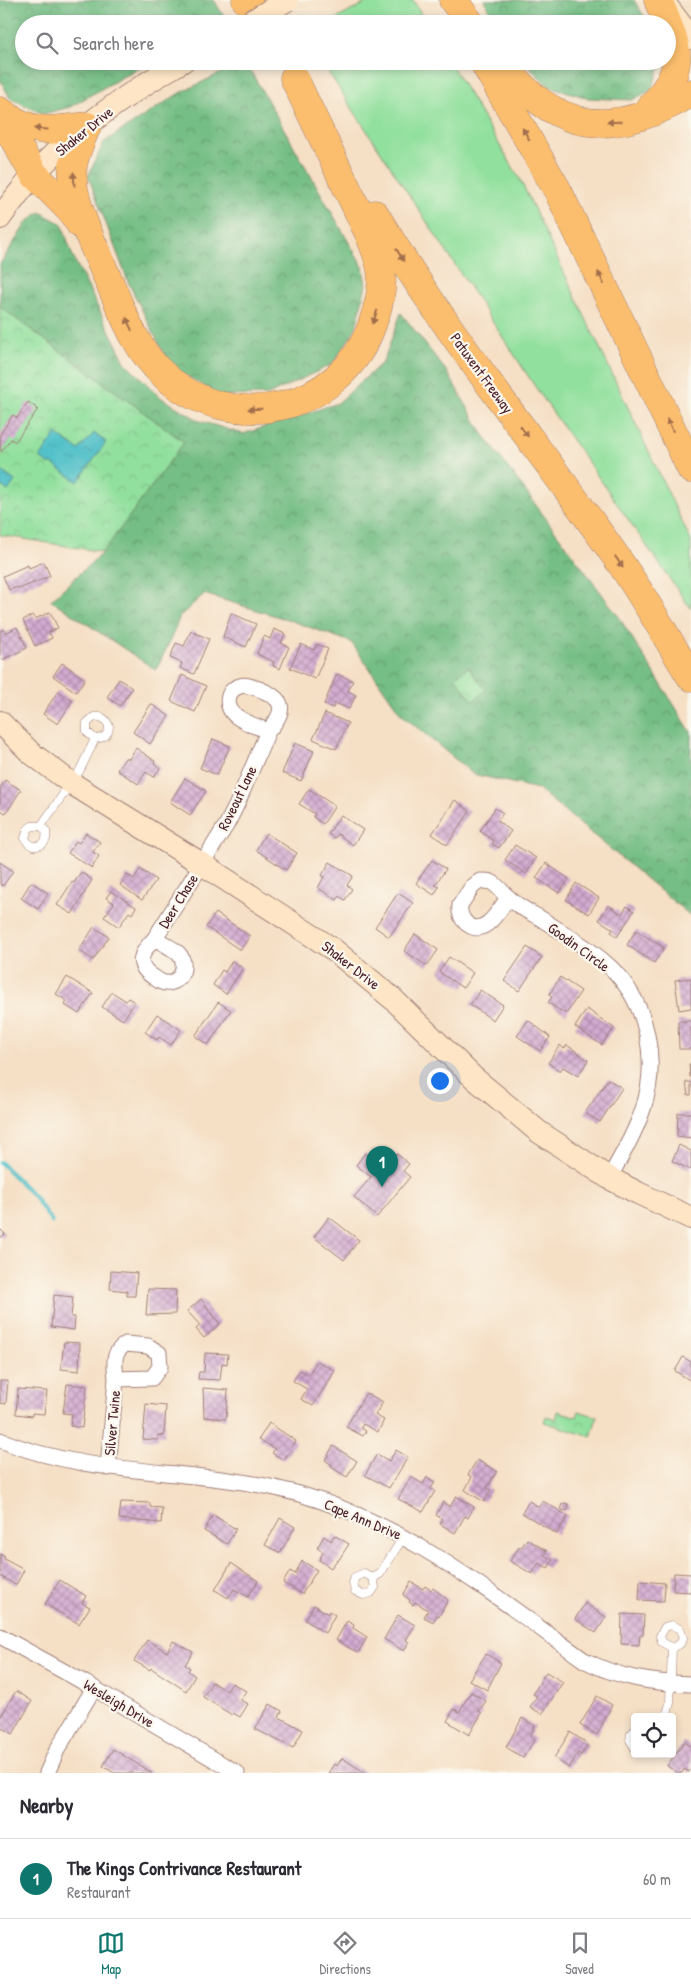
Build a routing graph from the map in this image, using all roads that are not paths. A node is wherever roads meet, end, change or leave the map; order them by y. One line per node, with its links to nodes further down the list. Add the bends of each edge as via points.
1 (287, 0): 6 (street, bridge)
2 (448, 0): 7 (highway)
3 (454, 0): 8 (highway)
4 (658, 0): 9 (highway)
5 (662, 0): 10 (street)
6 (250, 12)
7 (457, 15)
8 (465, 15)
9 (664, 15)
10 (673, 15)
11 (676, 18): 12 (street)
12 (691, 38)
13 (676, 44): 14 (highway)
14 (676, 60)
15 (169, 70): 23 (street, Shaker Drive)
16 (289, 70): 26 (highway, one-way to 26, via 369,234 381,271 377,312 368,336 342,373 323,388 283,406 259,410 239,410 180,389 148,359); 28 (highway, Patuxent Freeway, one-way to 28, via 414,278 620,563)
17 (488, 70): 27 (highway, one-way to 17, via 558,192)
18 (507, 70): 22 (highway, one-way to 18, via 607,123 564,116 534,99)
19 (674, 70): 22 (highway, via 667,88)
20 (691, 93): 22 (highway)
21 (0, 113): 23 (highway, one-way to 21, via 33,129); 24 (highway)
22 (644, 116)
23 (87, 126): 24 (street, Shaker Drive); 26 (highway, one-way to 23, via 73,180 73,165)
24 (34, 174): 25 (street, Shaker Drive); 26 (highway, via 71,211)
25 (0, 218)
26 (92, 242)
27 (691, 469)
28 (691, 677)
29 (0, 722): 32 (street, Shaker Drive, via 30,753)
30 (268, 731): 34 (street, Roveout Lane, via 237,804)
31 (95, 739): 32 (lane)
32 (71, 783): 33 (lane); 34 (street, Shaker Drive)
33 (41, 826)
34 (202, 864): 36 (street, Deer Chase); 37 (street, Shaker Drive, via 300,926 354,965 508,1108)
35 (508, 898): 37 (street, Goodin Circle, via 593,953 611,968 638,1004 649,1047 648,1089 634,1131)
36 (155, 938)
37 (609, 1178): 38 (street, Shaker Drive)
38 (691, 1218)
39 (116, 1379): 41 (street, Silver Twine)
40 (0, 1440): 41 (street, Cape Ann Drive, via 58,1459)
41 (108, 1468): 42 (street, Cape Ann Drive, via 217,1478 276,1488 336,1506)
42 (404, 1536): 43 (lane, via 380,1574); 46 (street, Cape Ann Drive, via 448,1563 584,1660 605,1671)
43 (373, 1578)
44 (0, 1636): 48 (street, Wesleigh Drive)
45 (672, 1648): 46 (lane)
46 (671, 1684): 47 (street, Cape Ann Drive); 49 (lane)
47 (691, 1684)
48 (94, 1688): 50 (street); 51 (street, Wesleigh Drive)
49 (667, 1713)
50 (47, 1773)
51 (237, 1773)

